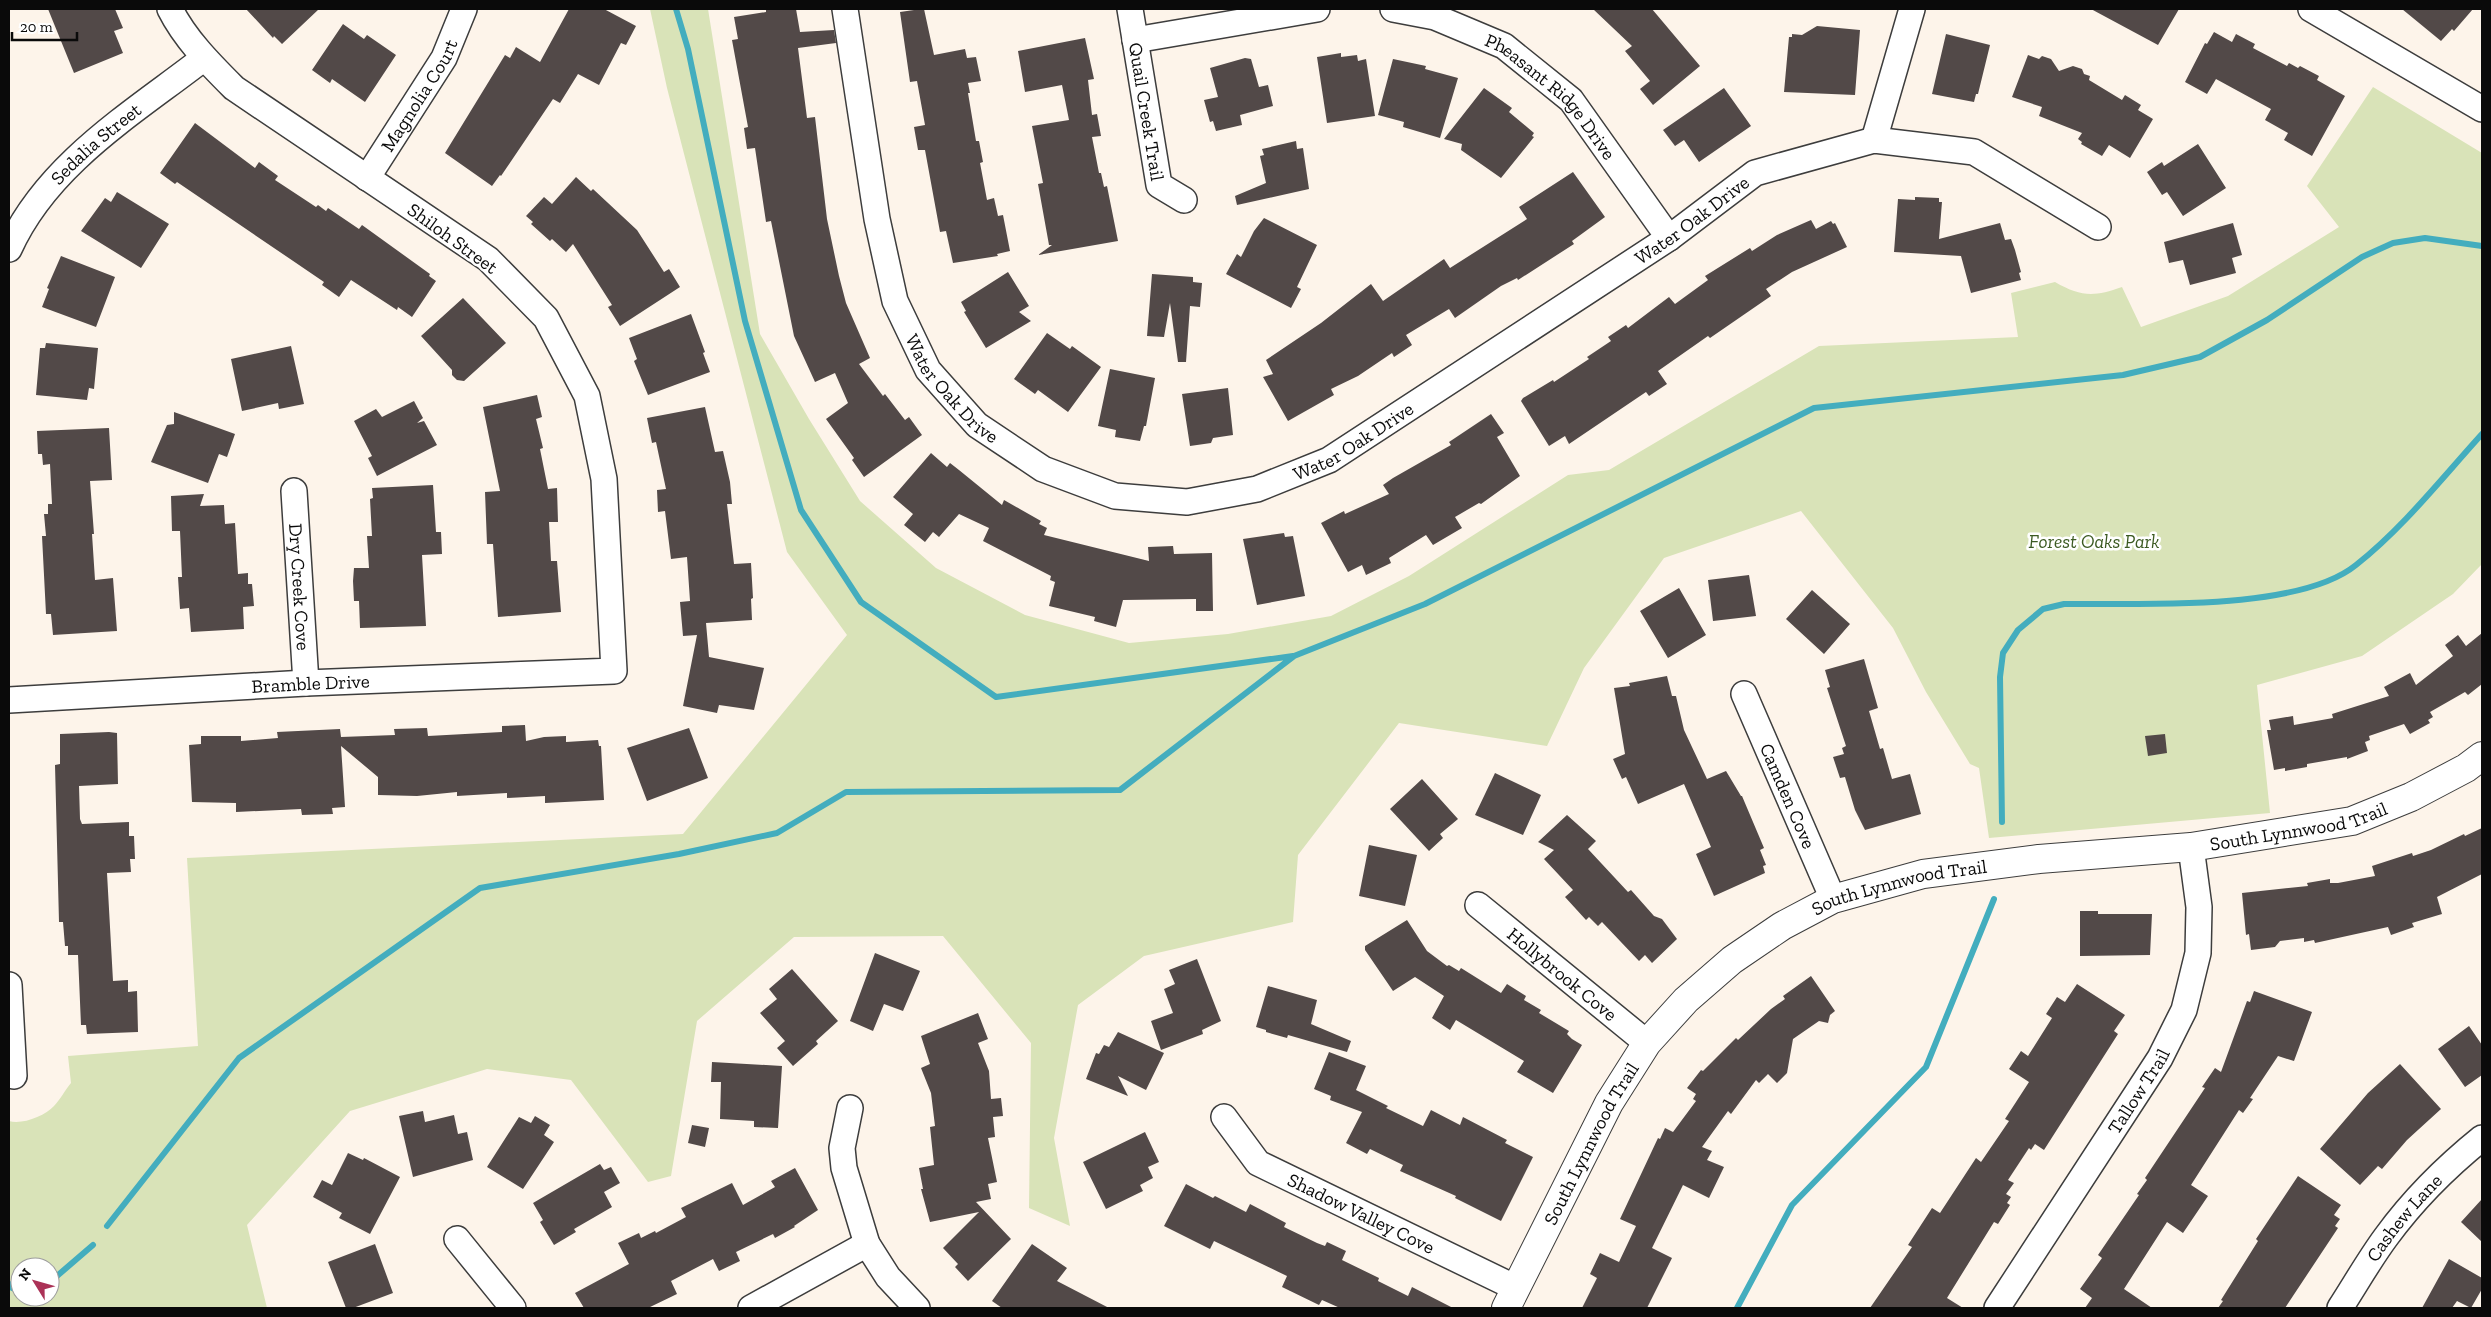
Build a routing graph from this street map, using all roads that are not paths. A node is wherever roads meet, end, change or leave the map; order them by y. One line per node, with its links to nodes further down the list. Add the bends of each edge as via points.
1 (170, 9): 10 (street, Shiloh Street)
2 (464, 9): 13 (street, Magnolia Court, via 444,58)
3 (845, 9): 17 (street, Water Oak Drive, via 877,219 895,301 928,370 978,425 1044,468 1115,496 1187,502 1257,489 1329,460)
4 (1130, 9): 9 (street, Quail Creek Trail)
5 (1317, 9): 9 (street)
6 (1393, 9): 17 (street, Pheasant Ridge Drive, via 1435,17 1504,46 1571,100)
7 (1912, 9): 12 (street)
8 (2311, 9): 11 (street)
9 (1135, 40): 14 (street, Quail Creek Trail, via 1159,184)
10 (204, 58): 13 (street, Shiloh Street, via 234,88); 16 (street, Sedalia Street, via 84,150 42,195)
11 (2482, 109)
12 (1874, 140): 15 (street, Water Oak Drive, via 1974,152); 17 (street, Water Oak Drive, via 1755,173)
13 (367, 178): 19 (street, Shiloh Street, via 488,260 546,318 587,396 604,479)
14 (1184, 200)
15 (2098, 227)
16 (11, 236)
17 (1669, 238)
18 (294, 491): 20 (street, Dry Creek Cove)
19 (614, 671): 20 (street, Bramble Drive)
20 (306, 683): 22 (street, Bramble Drive)
21 (1744, 694): 25 (street, Camden Cove)
22 (9, 700)
23 (2482, 756): 24 (street, South Lynnwood Trail, via 2411,797 2352,821)
24 (2191, 847): 25 (street, South Lynnwood Trail, via 2068,856 1941,871); 39 (street, Tallow Trail, via 2199,907 2198,953 2184,1010 2160,1058)
25 (1832, 899): 28 (street, South Lynnwood Trail, via 1782,926 1732,960 1686,1000)
26 (1478, 905): 28 (street, Hollybrook Cove)
27 (9, 985): 29 (street)
28 (1647, 1043): 35 (street, South Lynnwood Trail, via 1609,1103)
29 (14, 1076)
30 (850, 1108): 34 (street, via 842,1148 844,1168)
31 (1224, 1117): 35 (street, Shadow Valley Cove, via 1258,1163)
32 (2482, 1138): 40 (street, Cashew Lane, via 2410,1207 2385,1238)
33 (457, 1239): 36 (street)
34 (867, 1244): 37 (street); 38 (street, via 888,1277)
35 (1511, 1298)
36 (512, 1308)
37 (751, 1308)
38 (917, 1308)
39 (1997, 1308)
40 (2340, 1308)

